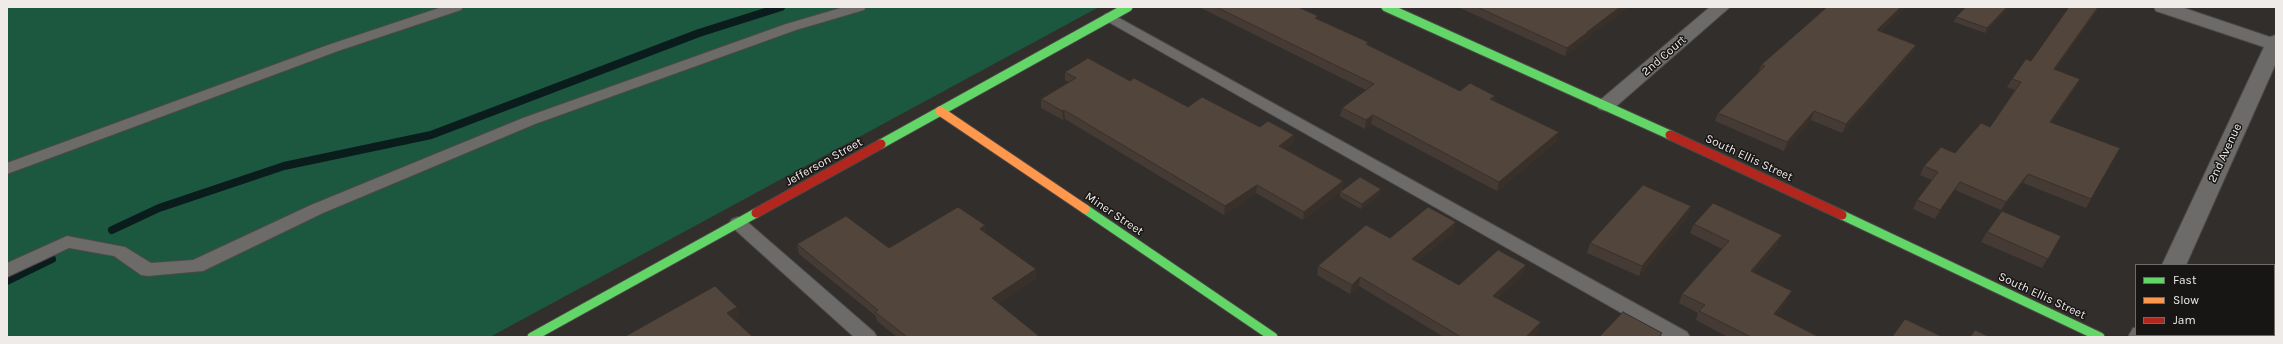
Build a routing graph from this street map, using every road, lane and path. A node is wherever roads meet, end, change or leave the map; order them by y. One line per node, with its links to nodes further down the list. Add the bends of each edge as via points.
1 (456, 7): 11 (lane, via 333,48)
2 (860, 7): 14 (lane, via 791,27 529,121 317,209 196,266 148,270 119,251 67,242)
3 (1128, 7): 7 (street, Jefferson Street)
4 (1386, 7): 9 (street, South Ellis Street)
5 (1721, 7): 9 (street, 2nd Court)
6 (2163, 7): 8 (street)
7 (1110, 17): 10 (street, Jefferson Street); 18 (lane)
8 (2276, 43): 13 (street, 2nd Avenue)
9 (1606, 105): 19 (street, South Ellis Street)
10 (940, 111): 12 (street, Jefferson Street); 17 (street, Miner Street)
11 (7, 169)
12 (738, 223): 15 (street, Jefferson Street); 16 (lane)
13 (2174, 264)
14 (7, 271)
15 (532, 337)
16 (867, 337)
17 (1273, 337)
18 (1680, 337)
19 (2100, 337)

